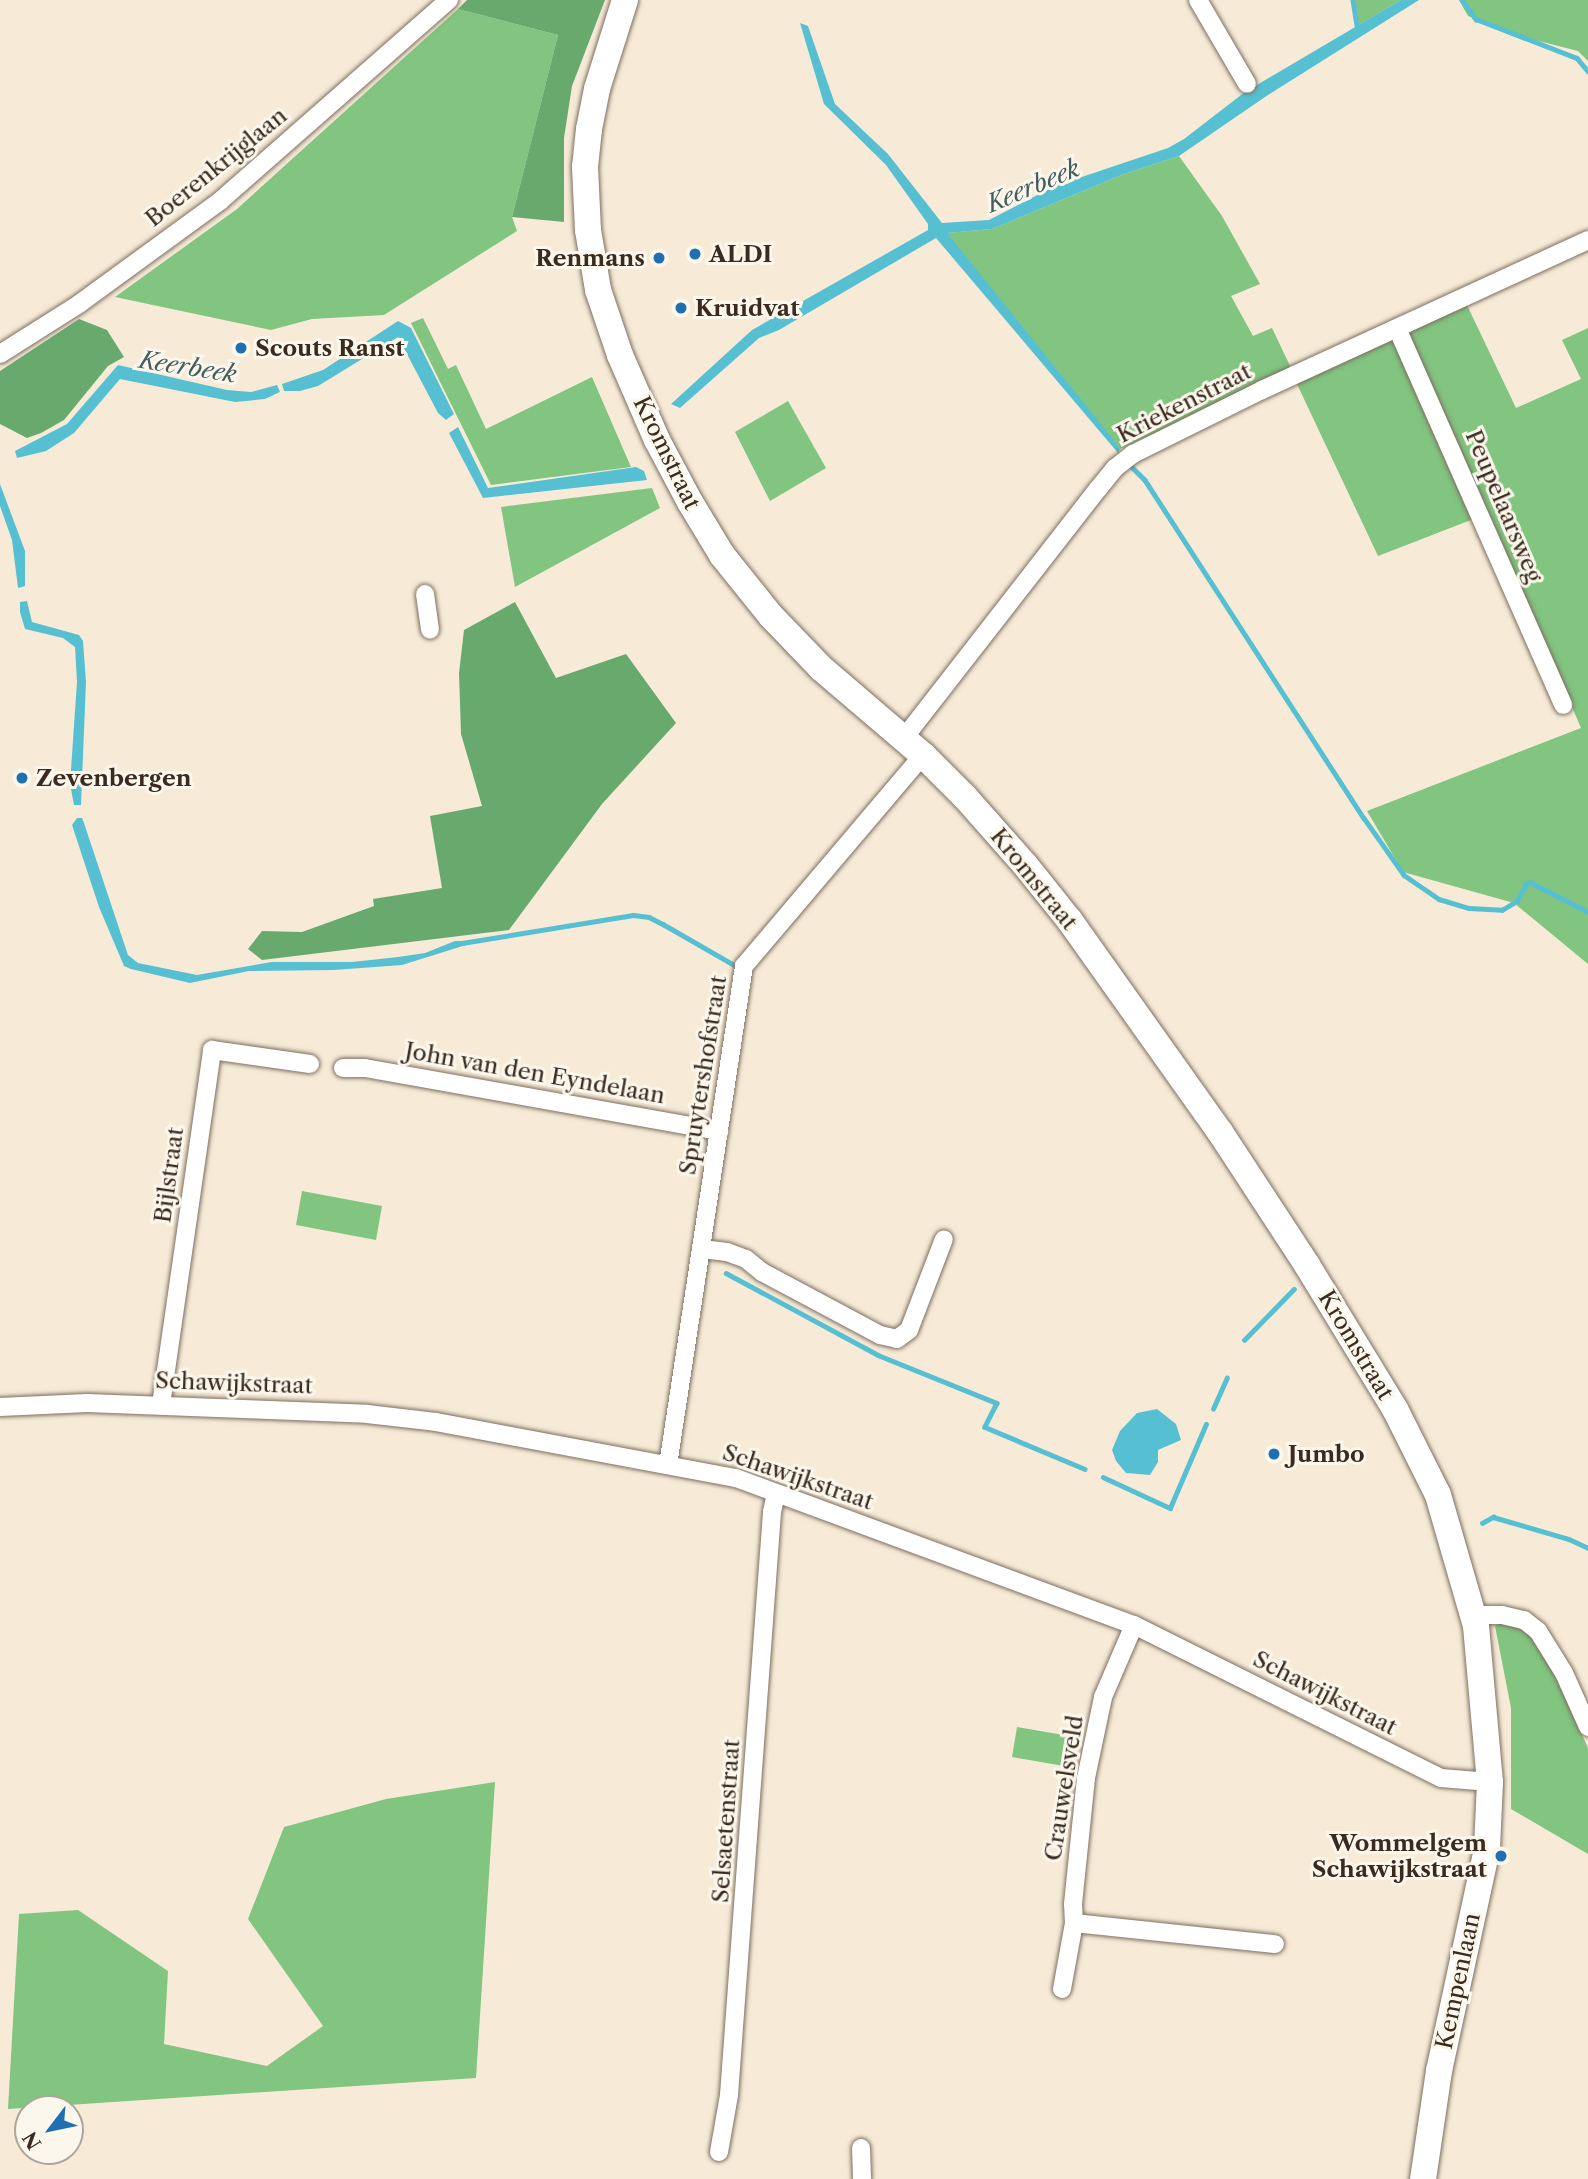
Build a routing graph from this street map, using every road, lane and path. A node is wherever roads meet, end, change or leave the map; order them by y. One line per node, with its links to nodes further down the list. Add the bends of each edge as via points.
1 (449, 0): 7 (street, Boerenkrijglaan, via 220,201 79,304)
2 (625, 0): 11 (main road, Kromstraat, via 597,89 586,167 590,248 598,290 620,355 673,470 730,566 814,661)
3 (1198, 0): 4 (street)
4 (1247, 84)
5 (1588, 240): 6 (street, Kriekenstraat)
6 (1397, 328): 10 (street, Peupelaarsweg); 11 (street, Kriekenstraat, via 1133,454 1115,468)
7 (0, 354)
8 (425, 594): 9 (street)
9 (430, 630)
10 (1563, 705)
11 (913, 747): 14 (street, Spruytershofstraat, via 744,966); 21 (main road, Kromstraat, via 994,829 1070,921 1220,1132 1307,1265 1421,1457 1456,1548)
12 (310, 1064): 17 (street, Bijlstraat, via 212,1050)
13 (343, 1069): 14 (street, John van den Eyndelaan, via 365,1068)
14 (719, 1131): 16 (street, Spruytershofstraat)
15 (944, 1240): 16 (street, via 909,1330 897,1339 880,1335 774,1279 746,1259)
16 (702, 1250): 19 (street, Spruytershofstraat)
17 (162, 1405): 18 (street, Schawijkstraat); 19 (street, Schawijkstraat, via 354,1413 436,1422)
18 (0, 1407)
19 (668, 1465): 20 (street, Schawijkstraat, via 736,1478)
20 (776, 1493): 22 (street, Schawijkstraat); 29 (street, Selsaetenstraat, via 729,2095)
21 (1474, 1615): 23 (street, via 1524,1620 1538,1631); 24 (main road, Kempenlaan)
22 (1134, 1625): 24 (street, Schawijkstraat, via 1434,1775); 25 (street, Crauwelsveld, via 1103,1697 1086,1778)
23 (1588, 1727)
24 (1490, 1782): 31 (main road, Kempenlaan, via 1486,1849 1439,2071)
25 (1074, 1923): 26 (street); 27 (street, Crauwelsveld)
26 (1275, 1944)
27 (1062, 1989)
28 (861, 2148): 30 (street)
29 (719, 2152)
30 (862, 2179)
31 (1423, 2179)

